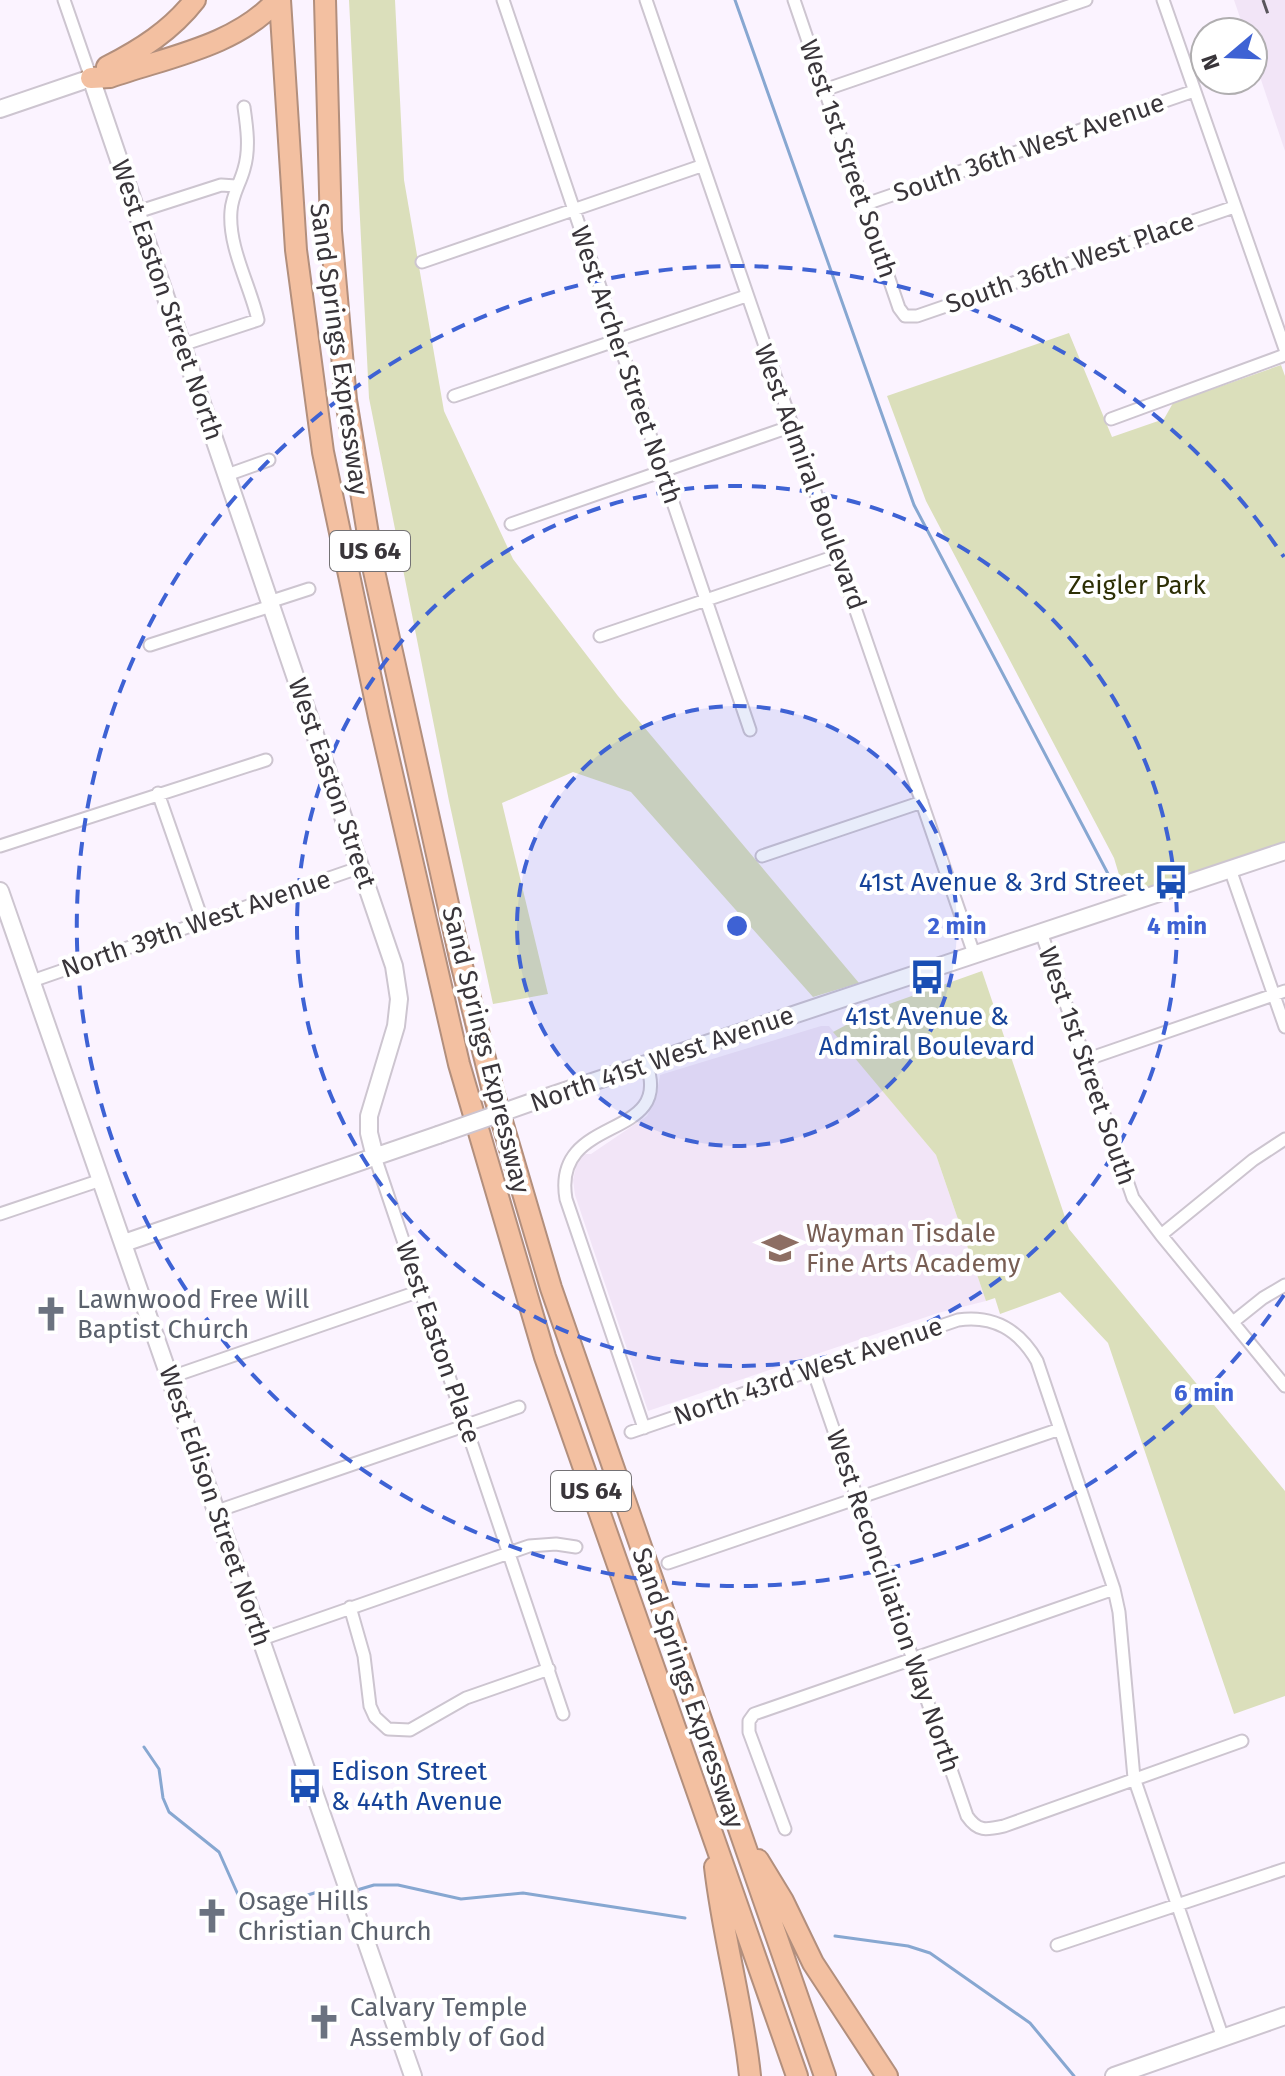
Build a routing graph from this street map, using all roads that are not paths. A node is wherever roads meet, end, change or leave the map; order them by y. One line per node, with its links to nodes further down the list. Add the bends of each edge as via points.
1 (64, 0): 11 (street, West Easton Street North)
2 (195, 0): 11 (highway, via 141,50)
3 (279, 0): 11 (highway, via 226,37 110,77); 94 (highway, Sand Springs Expressway / US 64, via 296,250 321,440 448,1019 545,1357)
4 (325, 0): 92 (highway, Sand Springs Expressway / US 64, via 330,217 346,400 374,571 450,916 493,1091 547,1276)
5 (503, 0): 21 (street, West Archer Street North)
6 (646, 0): 17 (street, West Admiral Boulevard)
7 (794, 0): 12 (street, West 1st Street South)
8 (1086, 0): 12 (street)
9 (1163, 0): 10 (street)
10 (1189, 76)
11 (91, 78): 16 (street); 22 (street, West Easton Street North)
12 (824, 90): 19 (street, West 1st Street South)
13 (1189, 93): 19 (street, South 36th West Avenue)
14 (1196, 96): 20 (street)
15 (244, 107): 18 (street, via 245,167)
16 (0, 109)
17 (701, 166): 21 (street); 24 (street, West Admiral Boulevard)
18 (236, 186): 22 (street, via 221,185); 27 (street, via 233,236 258,320)
19 (863, 205): 25 (street, West 1st Street South)
20 (1234, 207): 25 (street, South 36th West Place); 28 (street)
21 (573, 209): 23 (street); 26 (street, West Archer Street North)
22 (137, 212): 27 (street, West Easton Street North)
23 (422, 262)
24 (746, 296): 26 (street); 31 (street, West Admiral Boulevard)
25 (905, 316)
26 (618, 340): 29 (street); 33 (street, West Archer Street North)
27 (182, 345): 34 (street, West Easton Street North)
28 (1284, 346): 30 (street)
29 (454, 396)
30 (1111, 419)
31 (792, 426): 33 (street); 36 (street, West Admiral Boulevard)
32 (269, 460): 34 (street)
33 (663, 472): 35 (street); 38 (street, West Archer Street North)
34 (227, 475): 39 (street, West Easton Street North)
35 (511, 524)
36 (839, 555): 38 (street); 45 (street, West Admiral Boulevard)
37 (309, 589): 39 (street)
38 (706, 600): 40 (street); 42 (street, West Archer Street North)
39 (270, 604): 41 (street); 49 (street, West Easton Street)
40 (600, 636)
41 (150, 645)
42 (750, 730)
43 (266, 760): 44 (street)
44 (158, 793): 46 (street); 52 (street)
45 (922, 802): 48 (street); 55 (street, West Admiral Boulevard)
46 (0, 846)
47 (1285, 851): 50 (street, North 41st West Avenue)
48 (762, 856)
49 (361, 867): 52 (street, North 39th West Avenue); 56 (street, West Easton Street)
50 (1230, 869): 54 (street, North 41st West Avenue); 58 (street)
51 (0, 891): 53 (street, West Edison Street North)
52 (203, 922): 57 (street, North 39th West Avenue)
53 (5, 923): 57 (street, West Edison Street North)
54 (1041, 932): 55 (street, North 41st West Avenue); 60 (street, West 1st Street South)
55 (974, 954): 61 (street, North 41st West Avenue)
56 (394, 966): 63 (street, West Easton Place, via 396,1026 368,1126)
57 (32, 981): 64 (street, West Edison Street North)
58 (1280, 993): 59 (street); 60 (street)
59 (1285, 1027)
60 (1085, 1060): 66 (street, West 1st Street South, via 1127,1184)
61 (646, 1063): 63 (street, North 41st West Avenue, bridge); 76 (street, via 652,1079 642,1108 581,1146 564,1178 566,1199)
62 (1285, 1139): 66 (street)
63 (375, 1157): 67 (street, North 41st West Avenue); 69 (street, West Easton Place)
64 (101, 1180): 65 (street); 67 (street, West Edison Street North)
65 (0, 1214)
66 (1161, 1235): 70 (street, West 1st Street South)
67 (124, 1243): 72 (street, West Edison Street North)
68 (1285, 1285): 70 (street)
69 (420, 1291): 72 (street); 75 (street, West Easton Place)
70 (1233, 1322): 73 (street, West 1st Street South)
71 (813, 1370): 76 (street, North 43rd West Avenue); 77 (street, North 43rd West Avenue, via 958,1320 987,1319 1009,1328 1029,1347); 79 (street, West Reconciliation Way North)
72 (171, 1377): 80 (street, West Edison Street North)
73 (1285, 1386)
74 (519, 1407): 75 (street)
75 (466, 1426): 80 (street); 82 (street, West Easton Place)
76 (644, 1428): 78 (street, North 43rd West Avenue)
77 (1060, 1429): 79 (street); 84 (street)
78 (631, 1432)
79 (857, 1498): 83 (street); 87 (street, West Reconciliation Way North)
80 (217, 1511): 86 (street, West Edison Street North)
81 (576, 1547): 82 (street, via 547,1544)
82 (509, 1552): 85 (street); 88 (street, West Easton Place)
83 (668, 1563)
84 (1114, 1589): 87 (street); 91 (street)
85 (350, 1607): 86 (street); 88 (street, via 364,1656 370,1706 383,1726 395,1731 410,1730 466,1698)
86 (262, 1639): 100 (street, West Edison Street North)
87 (912, 1658): 91 (street, West Reconciliation Way North, via 967,1816 978,1829 1004,1826); 93 (street, via 751,1717 749,1732)
88 (549, 1669): 89 (street, West Easton Place)
89 (563, 1714)
90 (1242, 1741): 91 (street)
91 (1134, 1778): 96 (street)
92 (737, 1824): 103 (highway, Sand Springs Expressway / US 64); 104 (highway, via 813,1963)
93 (785, 1829)
94 (712, 1833): 101 (highway, via 721,1920 741,2005); 102 (highway, Sand Springs Expressway / US 64)
95 (1285, 1869): 96 (street)
96 (1177, 1905): 97 (street); 99 (street)
97 (1057, 1945)
98 (1285, 2016): 99 (street)
99 (1223, 2038): 105 (street)
100 (413, 2076)
101 (750, 2076)
102 (797, 2076)
103 (825, 2076)
104 (887, 2076)
105 (1114, 2076)

